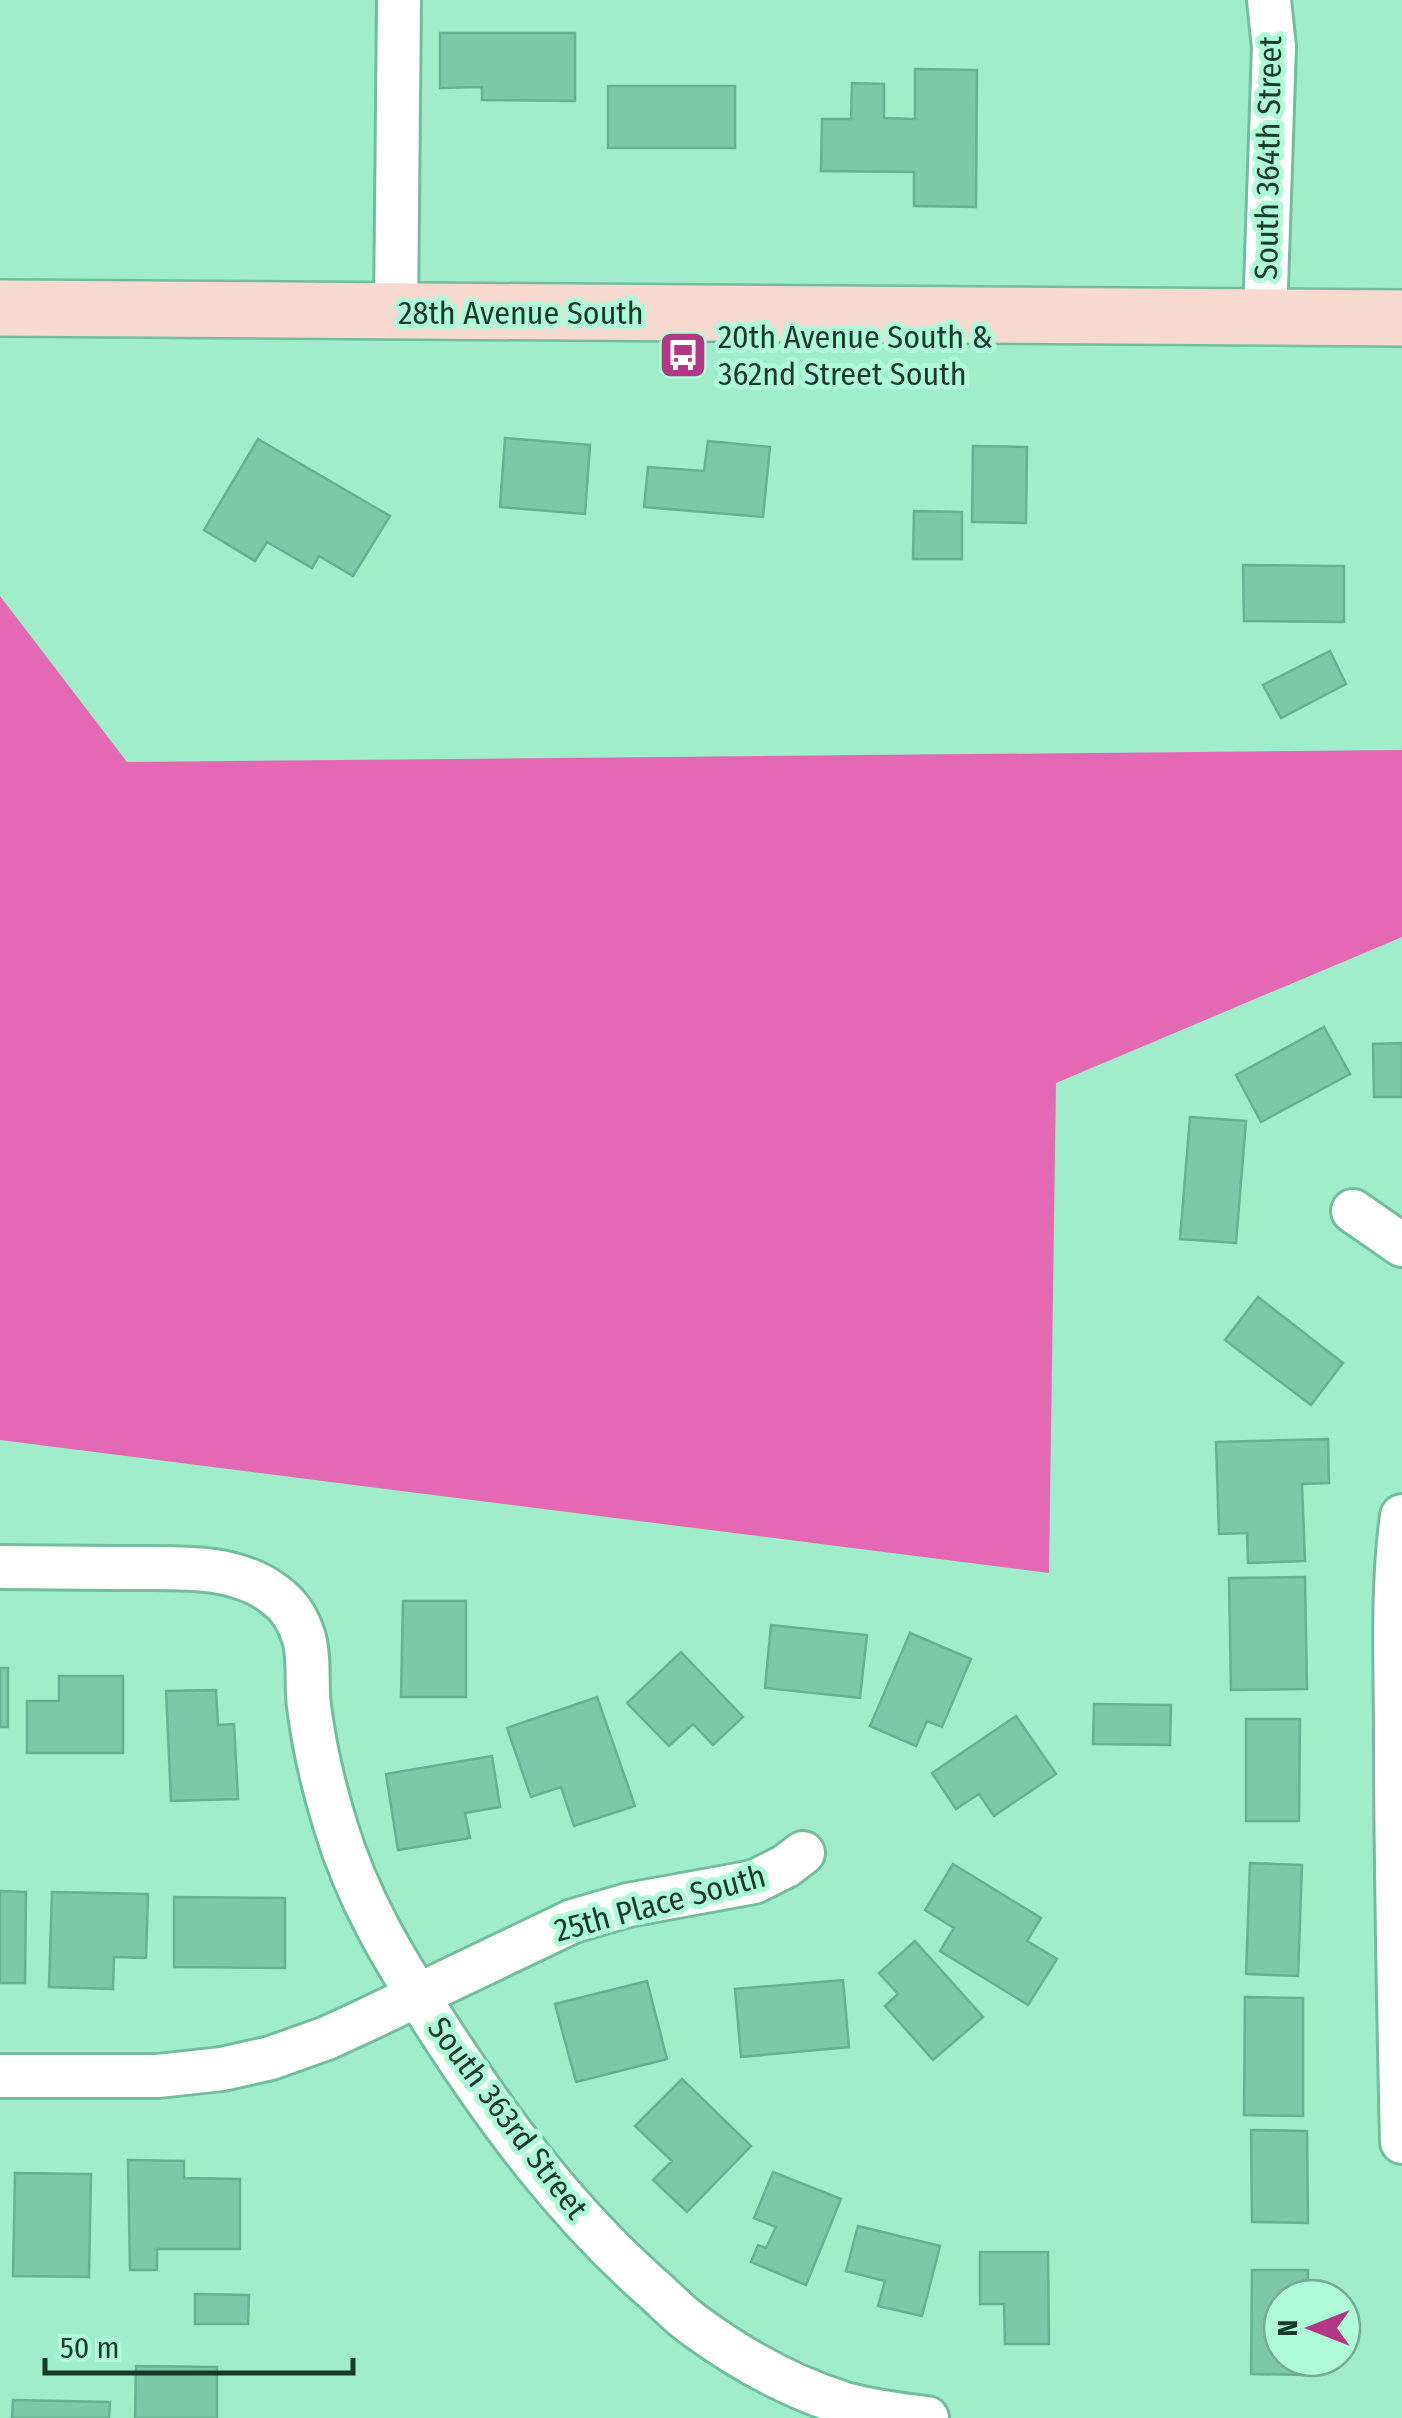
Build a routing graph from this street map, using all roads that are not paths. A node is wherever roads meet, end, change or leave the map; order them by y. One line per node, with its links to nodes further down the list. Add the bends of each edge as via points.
1 (398, 0): 4 (street)
2 (1270, 0): 5 (street, South 364th Street)
3 (0, 308): 4 (street, 28th Avenue South)
4 (396, 312): 5 (street, 28th Avenue South)
5 (1265, 317): 6 (street, 28th Avenue South)
6 (1402, 318)
7 (1353, 1211): 8 (street)
8 (1402, 1245)
9 (1402, 1516): 14 (street, via 1396,1600)
10 (0, 1566): 12 (street, South 363rd Street, via 222,1573 278,1597 304,1639 320,1772 345,1854 384,1942)
11 (803, 1852): 12 (street, 25th Place South, via 754,1882 573,1921)
12 (418, 1996): 13 (street, 25th Place South, via 327,2038 247,2064 158,2076); 15 (street, South 363rd Street, via 541,2171 632,2271 696,2327 796,2385)
13 (0, 2076)
14 (1402, 2142)
15 (904, 2417)

